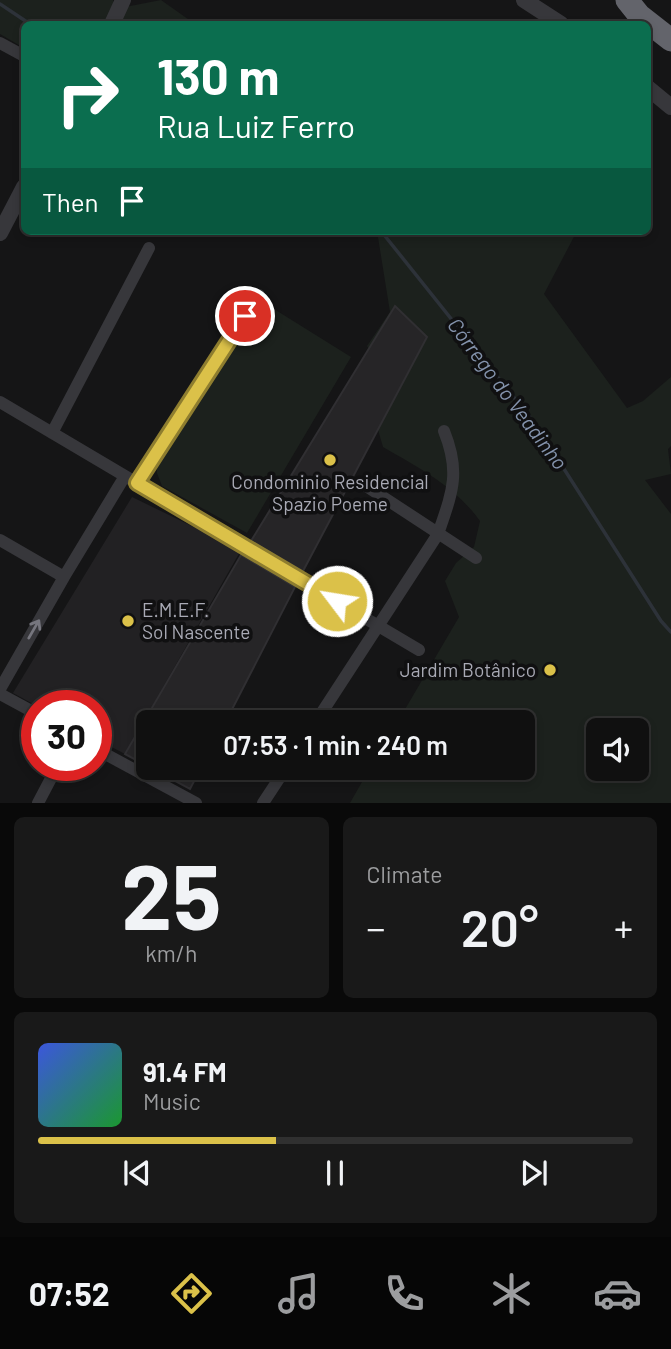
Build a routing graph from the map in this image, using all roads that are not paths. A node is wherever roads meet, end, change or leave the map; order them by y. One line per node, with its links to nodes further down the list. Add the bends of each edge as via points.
1 (123, 0): 5 (street)
2 (524, 0): 6 (street)
3 (627, 0): 7 (highway)
4 (638, 0): 9 (highway)
5 (113, 21)
6 (556, 21)
7 (647, 21)
8 (651, 24): 10 (highway)
9 (671, 24)
10 (671, 40)
11 (0, 43): 12 (street)
12 (21, 54)
13 (651, 90): 14 (street)
14 (671, 107)
15 (21, 192): 16 (street)
16 (1, 229)
17 (149, 248): 21 (street)
18 (259, 295): 24 (street)
19 (0, 402): 21 (street)
20 (444, 431): 25 (street, via 455,467)
21 (52, 433): 22 (street)
22 (125, 476): 24 (street); 28 (street)
23 (360, 482): 25 (street)
24 (137, 483): 29 (street)
25 (438, 534): 27 (street); 29 (street)
26 (0, 540): 28 (street)
27 (476, 558)
28 (64, 576): 31 (street, one-way to 28)
29 (378, 626): 30 (street); 33 (street)
30 (419, 650)
31 (0, 691): 32 (street)
32 (21, 705)
33 (323, 710)
34 (112, 758): 38 (street)
35 (278, 780): 39 (street)
36 (49, 781): 37 (street)
37 (37, 803)
38 (196, 803)
39 (263, 803)

